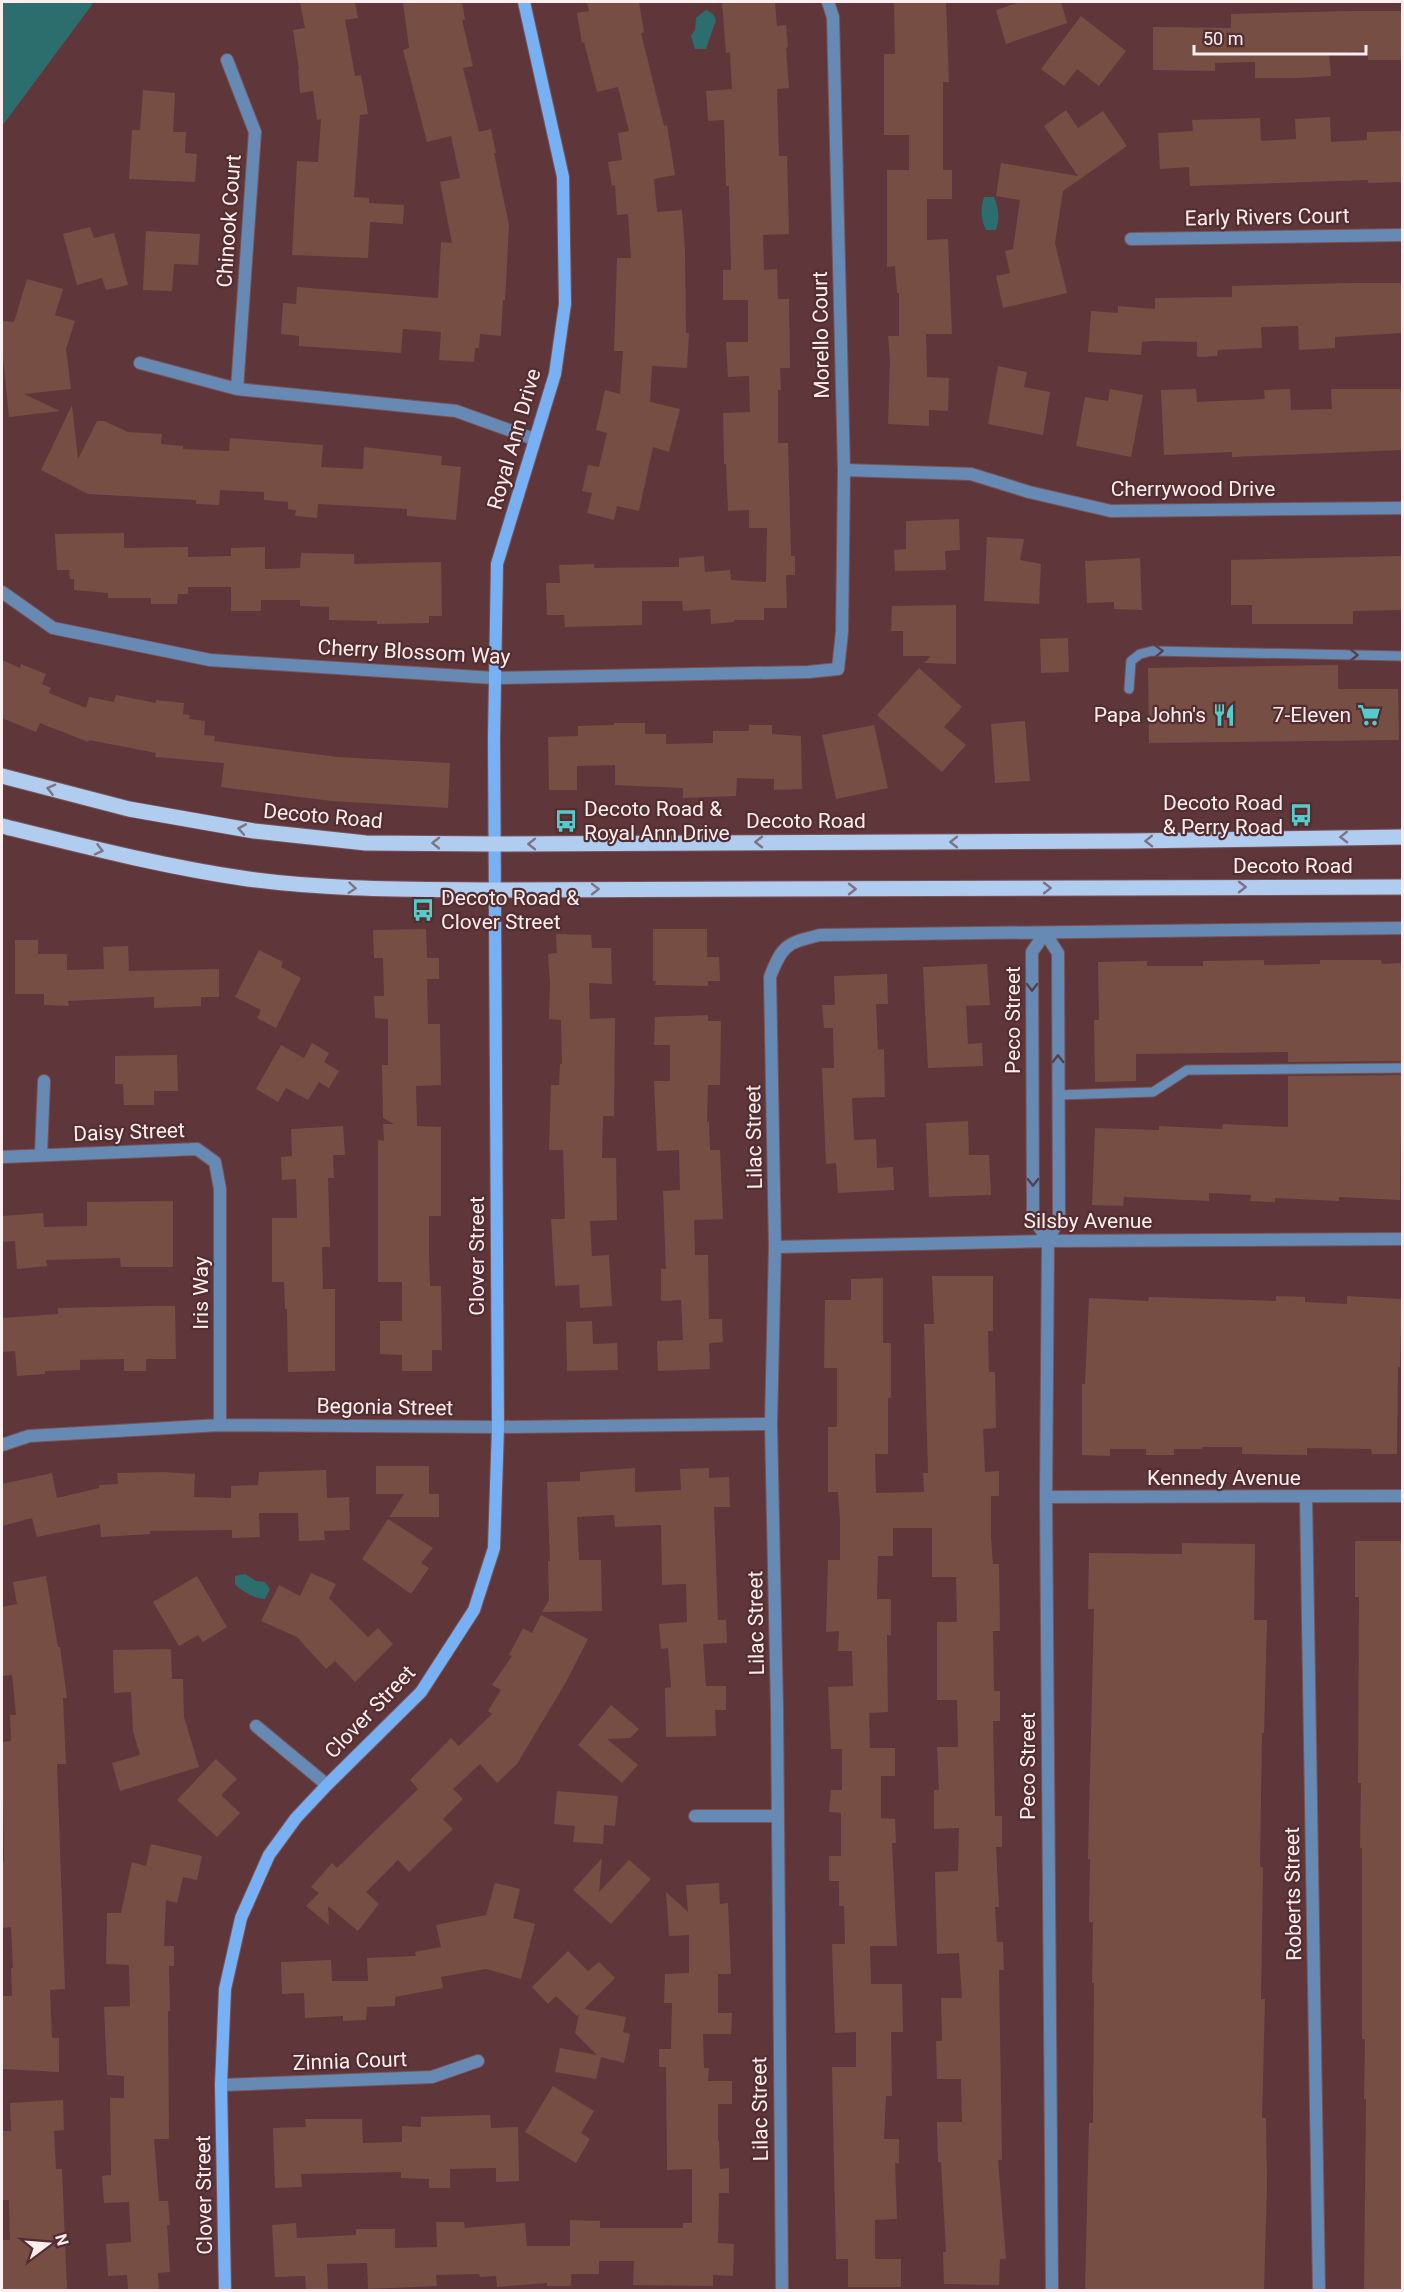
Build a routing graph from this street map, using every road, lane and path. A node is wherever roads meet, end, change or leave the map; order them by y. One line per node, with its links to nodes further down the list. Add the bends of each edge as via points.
1 (524, 2): 8 (street, Royal Ann Drive, via 563,177 565,304 555,374)
2 (828, 2): 9 (street, Morello Court, via 833,17)
3 (227, 60): 7 (street, Chinook Court, via 255,132)
4 (1402, 235): 5 (street, Early Rivers Court)
5 (1131, 238)
6 (140, 363): 7 (street)
7 (237, 389): 8 (street, via 456,411)
8 (534, 439): 14 (street, Royal Ann Drive, via 497,564)
9 (844, 470): 10 (street, Cherrywood Drive, via 971,474 1111,511); 13 (street, Morello Court, via 842,632)
10 (1402, 508)
11 (2, 592): 14 (street, Cherry Blossom Way, via 53,628 210,660)
12 (1402, 656): 15 (lane, one-way to 12, via 1131,661 1152,651)
13 (837, 669): 14 (street, Cherry Blossom Way)
14 (494, 678): 19 (street, Royal Ann Drive)
15 (1129, 689)
16 (2, 776): 19 (main road, Decoto Road, one-way to 16, via 366,843 254,831 129,809)
17 (2, 826): 21 (main road, Decoto Road, one-way to 21, via 125,856 249,879 363,888)
18 (1402, 837): 19 (main road, Decoto Road, one-way to 19)
19 (495, 844): 21 (street, Royal Ann Drive)
20 (1402, 887): 21 (main road, Decoto Road, one-way to 20)
21 (495, 890): 35 (street, Clover Street)
22 (1402, 928): 23 (street)
23 (1045, 933): 26 (street, Peco Street, one-way to 23, via 1058,950); 31 (street, Peco Street, one-way to 31, via 1032,952 1033,1217); 32 (street, Lilac Street, via 820,935 793,941 778,957 771,978)
24 (1402, 1068): 26 (lane, via 1187,1070 1154,1092)
25 (44, 1081): 27 (street, Daisy Street)
26 (1058, 1095): 31 (street, Peco Street, via 1059,1218)
27 (41, 1154): 28 (street, Daisy Street); 29 (street, Daisy Street, via 196,1149)
28 (2, 1157)
29 (215, 1162): 34 (street, Iris Way, via 220,1189)
30 (1402, 1239): 31 (street, Silsby Avenue)
31 (1048, 1241): 32 (street, Silsby Avenue); 38 (street, Peco Street)
32 (775, 1247): 33 (street, Lilac Street)
33 (771, 1424): 35 (street, Begonia Street); 43 (street, Lilac Street)
34 (220, 1425): 35 (street, Begonia Street); 36 (street, Begonia Street, via 29,1436)
35 (498, 1427): 41 (street, Clover Street, via 494,1548 474,1610 421,1692)
36 (2, 1444)
37 (1402, 1496): 39 (street, Kennedy Avenue)
38 (1046, 1497): 39 (street, Kennedy Avenue); 48 (street, Peco Street)
39 (1306, 1497): 49 (street, Roberts Street)
40 (256, 1726): 41 (street)
41 (327, 1785): 45 (street, Clover Street, via 269,1855 241,1918 225,1989)
42 (695, 1816): 43 (street)
43 (777, 1816): 47 (street, Lilac Street)
44 (478, 2061): 45 (street, Zinnia Court, via 432,2077)
45 (220, 2085): 46 (street, Clover Street)
46 (225, 2290)
47 (782, 2290)
48 (1052, 2290)
49 (1319, 2290)

